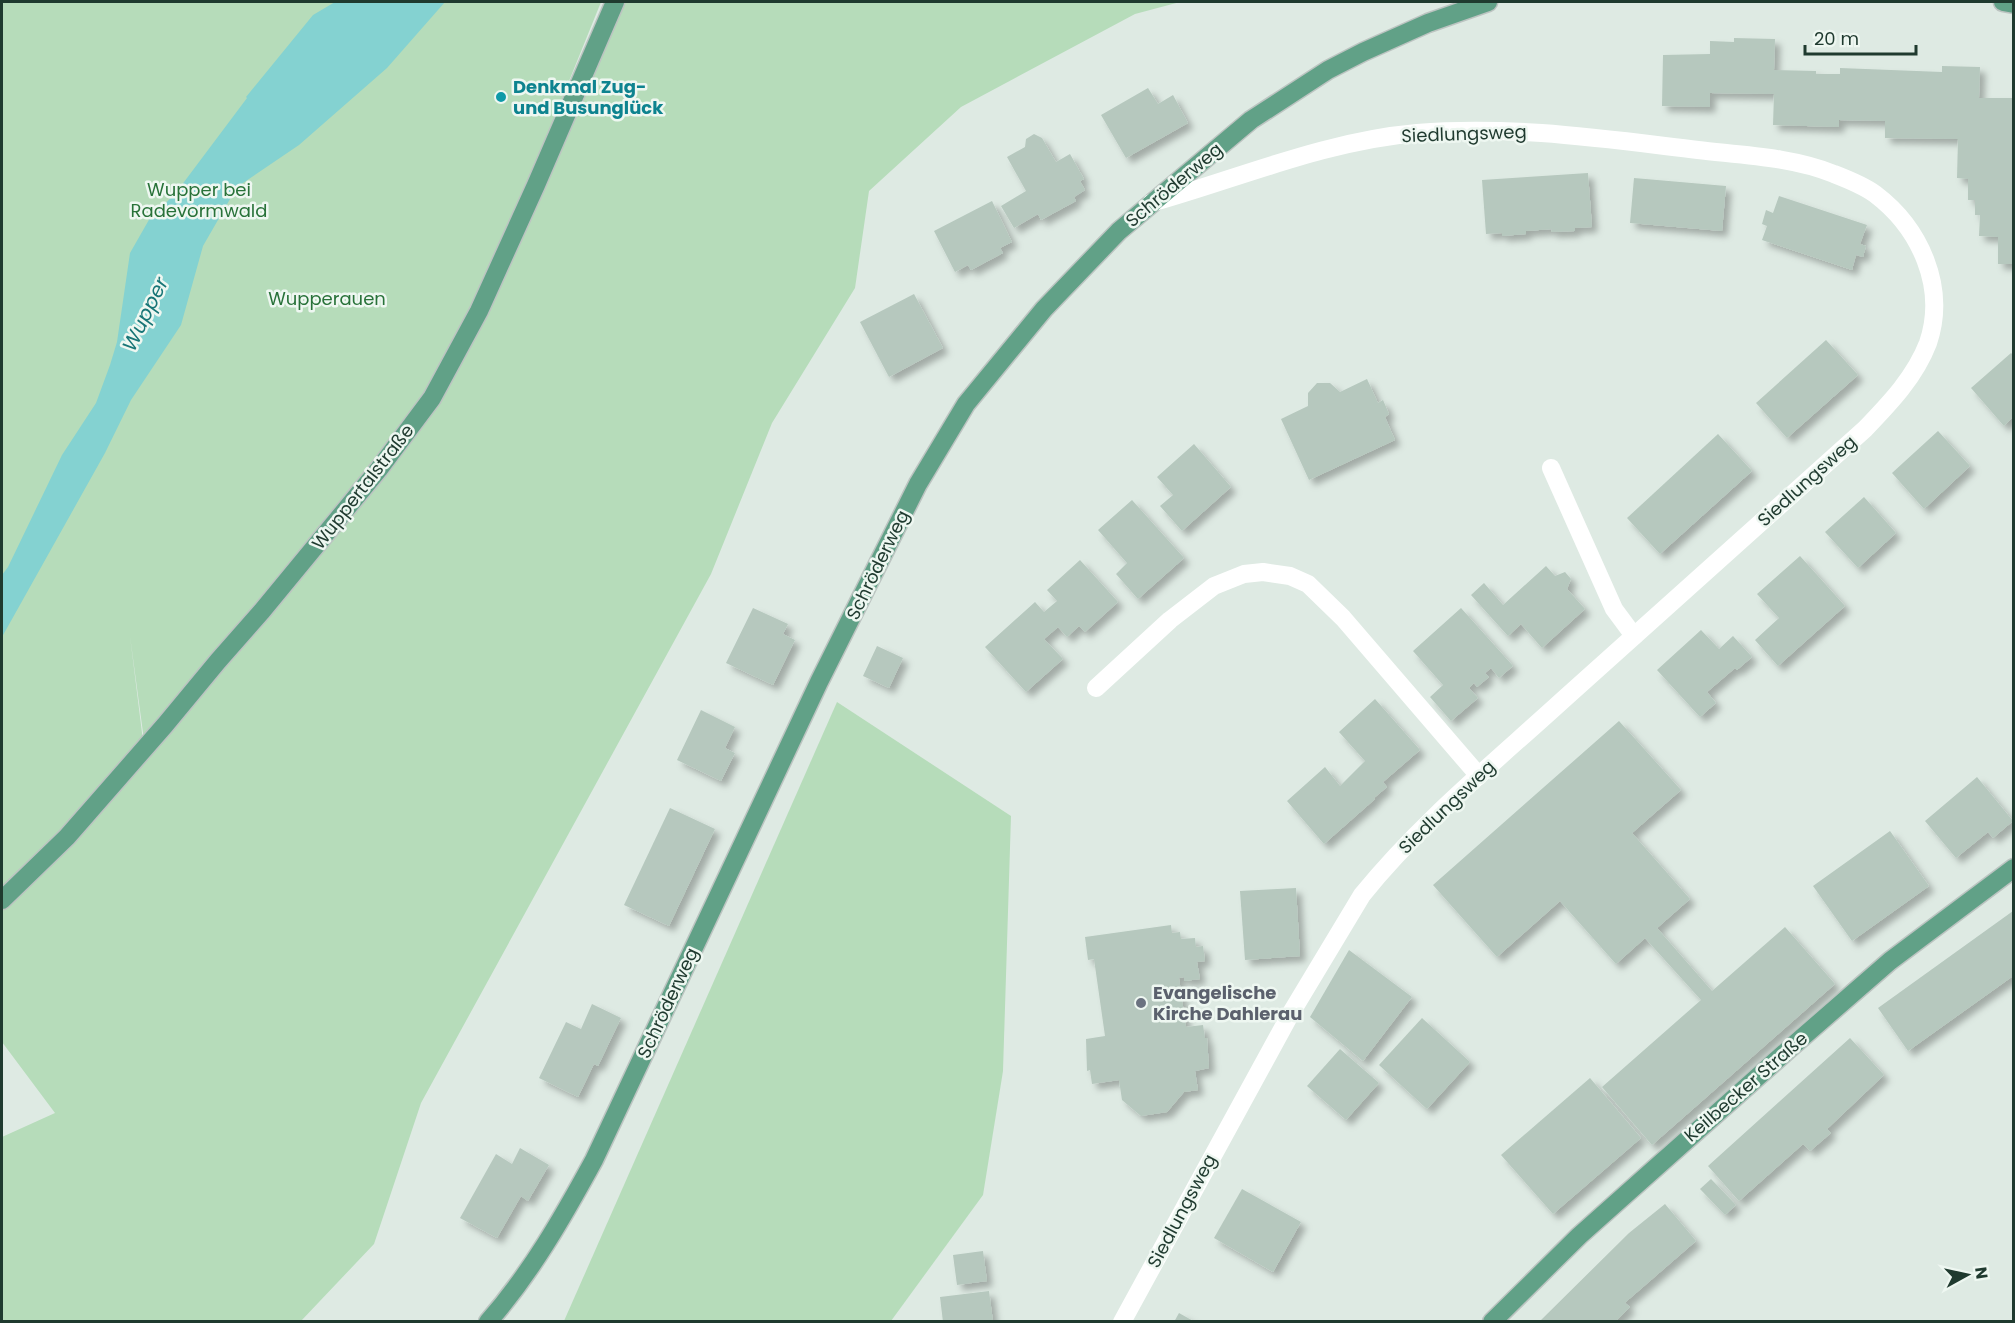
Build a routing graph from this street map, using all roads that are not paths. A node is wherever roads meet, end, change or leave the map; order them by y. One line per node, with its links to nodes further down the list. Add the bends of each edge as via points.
1 (615, 2): 11 (main road, Wuppertalstraße, via 479,311 432,398 372,478 165,726 67,837)
2 (1488, 2): 5 (main road, Schröderweg, via 1399,35 1328,70 1251,120)
3 (2003, 2): 4 (main road)
4 (2013, 4)
5 (1150, 203): 7 (street, Siedlungsweg, via 1354,142 1416,133 1497,130 1602,138 1808,166 1873,192 1888,205 1911,231 1933,284 1934,315 1928,343 1914,372 1864,429); 12 (main road, Schröderweg, via 1052,300 1005,354 966,404 918,484 819,682 594,1160 526,1274)
6 (1551, 468): 7 (street, via 1614,609)
7 (1634, 636): 9 (street, Siedlungsweg)
8 (1096, 688): 9 (street, via 1170,620 1214,586 1244,574 1290,576 1308,584 1343,618)
9 (1479, 776): 13 (street, Siedlungsweg, via 1407,843 1362,895 1291,1013)
10 (2013, 868): 14 (main road, Keilbecker Straße, via 1890,961 1807,1033 1579,1236)
11 (2, 900)
12 (488, 1322)
13 (1122, 1322)
14 (1492, 1322)

